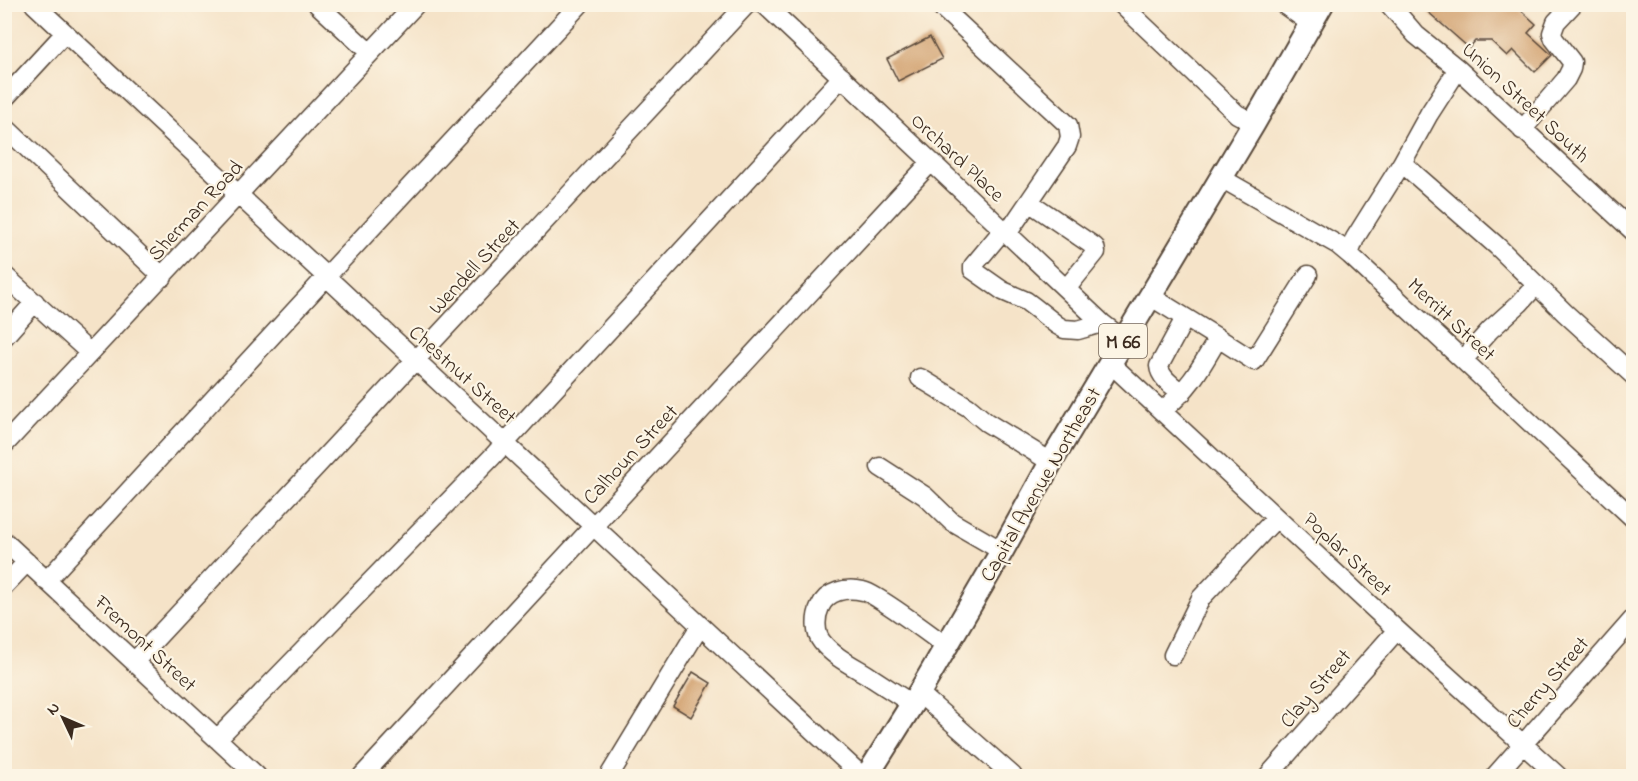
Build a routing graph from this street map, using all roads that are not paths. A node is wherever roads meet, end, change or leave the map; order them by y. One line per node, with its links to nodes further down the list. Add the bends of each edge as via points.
1 (34, 4): 13 (street, Chestnut Street)
2 (317, 4): 14 (street)
3 (416, 4): 14 (street, Sherman Road)
4 (580, 4): 32 (street)
5 (747, 4): 44 (street, Wendell Street)
6 (764, 4): 16 (street, Orchard Place)
7 (938, 4): 25 (street, via 1068,125 1070,137 1066,146)
8 (1121, 4): 18 (street, via 1237,114)
9 (1282, 4): 12 (street)
10 (1389, 4): 15 (street, Union Street South, via 1416,35)
11 (1573, 4): 20 (street, via 1556,22 1552,33 1572,62 1571,69)
12 (1316, 14): 18 (main road, Capital Avenue Northeast / M 66)
13 (65, 33): 17 (street); 24 (street, Chestnut Street)
14 (370, 53): 24 (street, Sherman Road)
15 (1458, 69): 20 (street, Union Street South); 22 (street)
16 (842, 77): 21 (street, Orchard Place); 50 (street)
17 (4, 99)
18 (1254, 123): 23 (main road, Capital Avenue Northeast / M 66)
19 (4, 126): 31 (street)
20 (1522, 130): 27 (street, Union Street South)
21 (931, 162): 26 (street, Orchard Place); 56 (street, Calhoun Street)
22 (1402, 163): 28 (street); 33 (street)
23 (1221, 178): 28 (street, Merritt Street); 35 (main road, Capital Avenue Northeast / M 66)
24 (238, 196): 31 (street, Sherman Road); 32 (street, Chestnut Street)
25 (1029, 202): 26 (street); 34 (street, via 1095,247)
26 (1005, 232): 34 (street, Orchard Place); 38 (street, via 973,270 1064,329 1078,330)
27 (1634, 232)
28 (1349, 254): 43 (street, Merritt Street)
29 (4, 274): 36 (street)
30 (1308, 274): 40 (street, via 1254,361)
31 (163, 277): 42 (street, Sherman Road)
32 (325, 278): 44 (street, Chestnut Street); 60 (street)
33 (1536, 285): 43 (street); 46 (street)
34 (1066, 290): 38 (street, Orchard Place)
35 (1150, 296): 37 (street); 41 (main road, Capital Avenue Northeast / M 66)
36 (35, 302): 39 (street); 42 (street)
37 (1185, 318): 40 (street); 48 (street, via 1159,366 1164,378)
38 (1102, 323): 41 (street, Orchard Place)
39 (4, 337)
40 (1218, 338): 48 (street)
41 (1124, 340): 45 (main road, Capital Avenue Northeast / M 66)
42 (90, 353): 51 (street, Sherman Road)
43 (1463, 360): 55 (street, Merritt Street)
44 (415, 362): 50 (street, Chestnut Street); 67 (street, Wendell Street)
45 (1110, 363): 49 (street, Poplar Street); 52 (main road, Capital Avenue Northeast / M 66)
46 (1634, 376)
47 (920, 378): 52 (street)
48 (1182, 393): 49 (street)
49 (1162, 411): 54 (street, Poplar Street)
50 (504, 443): 56 (street, Chestnut Street); 69 (street)
51 (4, 445)
52 (1051, 462): 58 (main road, Capital Avenue Northeast / M 66)
53 (880, 467): 58 (street, via 925,496 952,522)
54 (1276, 518): 64 (street, Poplar Street); 66 (street, via 1201,598)
55 (1634, 519)
56 (594, 527): 63 (street, Chestnut Street); 72 (street, Calhoun Street)
57 (4, 541): 59 (street, Fremont Street)
58 (1002, 551): 65 (main road, Capital Avenue Northeast / M 66)
59 (27, 562): 60 (street, Fremont Street); 61 (street)
60 (46, 581): 67 (street, Fremont Street)
61 (4, 586)
62 (1634, 618): 70 (street, Cherry Street)
63 (700, 626): 73 (street); 74 (street, Chestnut Street)
64 (1397, 630): 70 (street, Poplar Street); 77 (street, Clay Street)
65 (946, 646): 68 (main road, Capital Avenue Northeast / M 66); 68 (street, via 864,591 834,592 822,603 817,613 819,640 844,661)
66 (1173, 655)
67 (134, 662): 69 (street, Fremont Street)
68 (915, 699): 75 (main road, Capital Avenue Northeast / M 66); 76 (street)
69 (216, 739): 71 (street, Fremont Street)
70 (1523, 744): 78 (street, Cherry Street); 79 (street, Poplar Street)
71 (257, 777)
72 (362, 777)
73 (609, 777)
74 (862, 777)
75 (867, 777)
76 (1013, 777)
77 (1268, 777)
78 (1495, 777)
79 (1558, 777)

